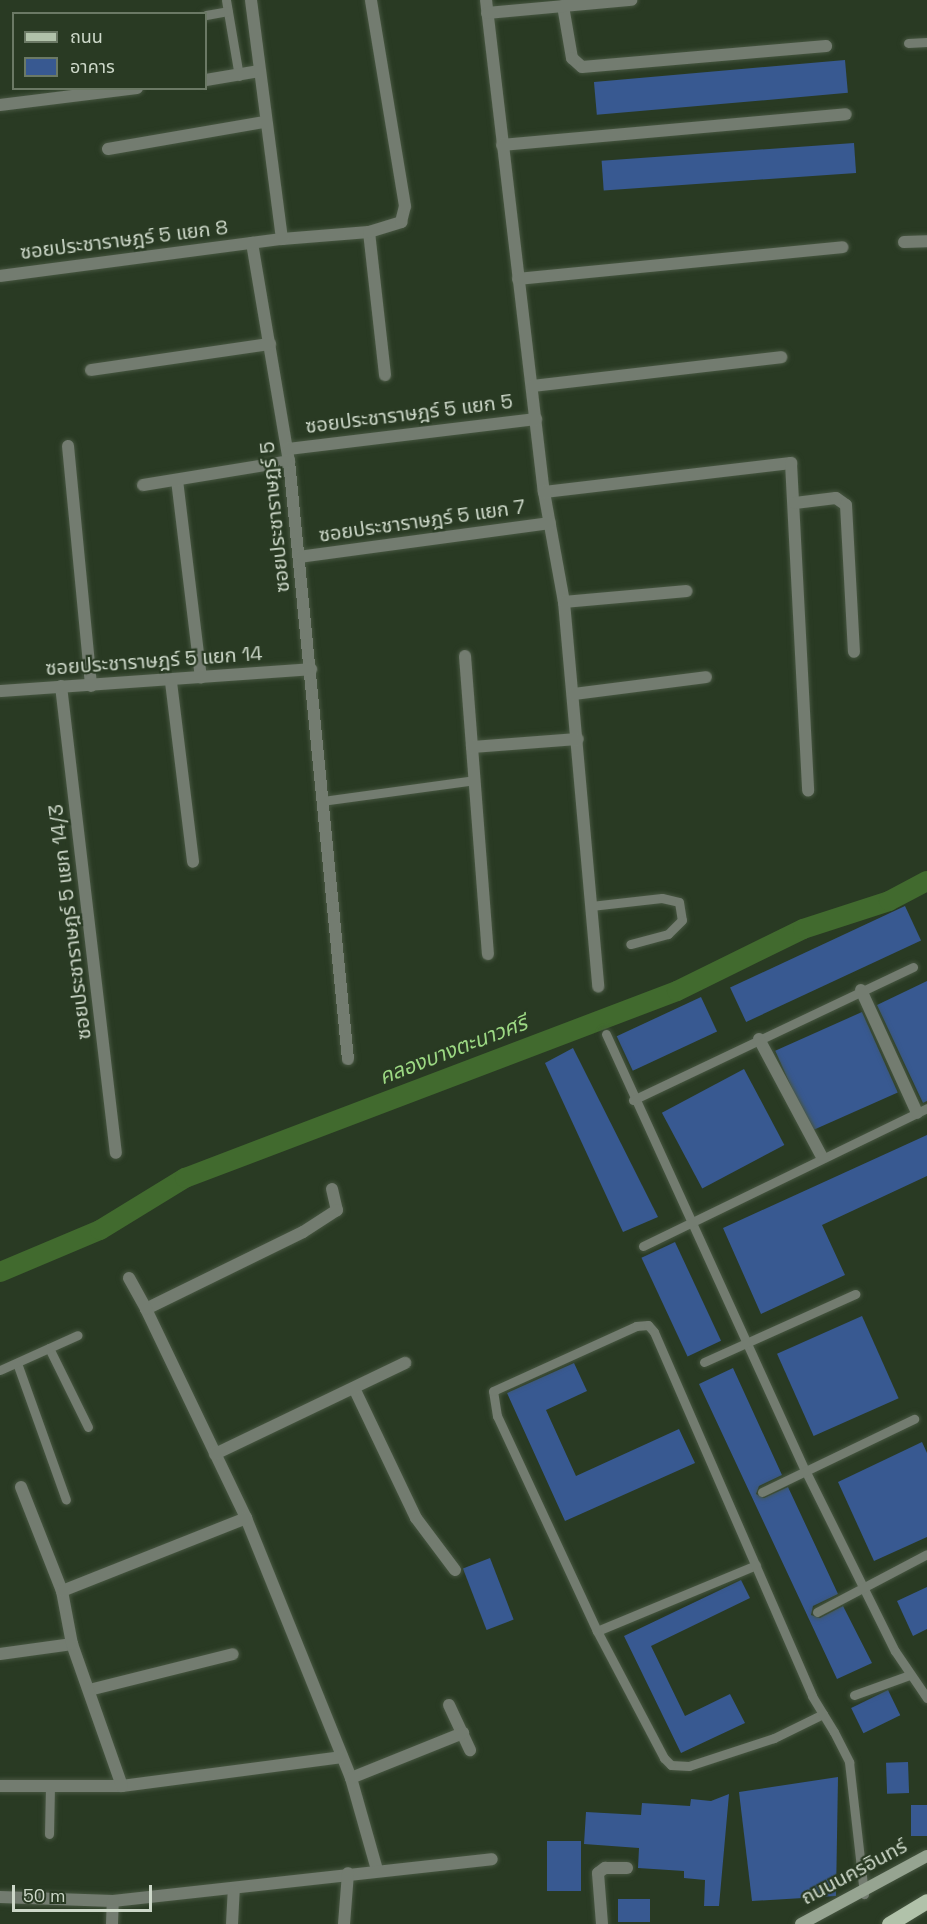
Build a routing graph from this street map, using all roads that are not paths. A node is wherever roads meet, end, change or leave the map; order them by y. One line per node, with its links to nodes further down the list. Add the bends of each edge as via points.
1 (226, 0): 7 (lane)
2 (251, 0): 12 (street)
3 (371, 0): 21 (street, via 405,206 401,222)
4 (631, 0): 6 (street)
5 (487, 6): 6 (street); 19 (street)
6 (563, 6): 11 (street, via 572,58 582,67)
7 (228, 11): 8 (lane); 13 (lane)
8 (207, 15)
9 (927, 42): 10 (lane)
10 (908, 43)
11 (826, 46)
12 (259, 71): 13 (street); 18 (street)
13 (239, 76): 14 (street)
14 (207, 80)
15 (121, 90): 16 (street)
16 (0, 105)
17 (846, 114): 19 (street)
18 (265, 122): 20 (street); 22 (street)
19 (502, 145): 28 (street)
20 (108, 149)
21 (369, 232): 22 (street); 32 (street)
22 (282, 239): 25 (street)
23 (927, 241): 24 (street)
24 (904, 242)
25 (252, 243): 27 (street, ซอยประชาราษฎร์ 5 แยก 8); 29 (street, ซอยประชาราษฏร์ 5)
26 (842, 247): 28 (street)
27 (0, 276)
28 (518, 279): 33 (street)
29 (270, 344): 31 (street); 36 (street, ซอยประชาราษฏร์ 5)
30 (781, 357): 33 (street)
31 (91, 370)
32 (385, 375)
33 (532, 386): 34 (street)
34 (536, 419): 36 (street, ซอยประชาราษฎร์ 5 แยก 5); 39 (street)
35 (68, 446): 52 (street)
36 (289, 455): 37 (street, ซอยประชาราษฎร์ 5 แยก 5); 42 (street, ซอยประชาราษฏร์ 5)
37 (177, 480): 38 (street, ซอยประชาราษฎร์ 5 แยก 5); 49 (street)
38 (143, 485)
39 (544, 492): 40 (street, via 786,460 793,468); 41 (street)
40 (795, 503): 45 (street, via 836,498 846,505); 58 (street)
41 (550, 524): 42 (street, ซอยประชาราษฎร์ 5 แยก 7); 44 (street)
42 (299, 557): 47 (street, ซอยประชาราษฏร์ 5)
43 (687, 591): 44 (street)
44 (564, 602): 54 (street)
45 (854, 652)
46 (465, 656): 56 (street)
47 (311, 669): 49 (street, ซอยประชาราษฎร์ 5 แยก 14); 59 (street, ซอยประชาราษฏร์ 5)
48 (706, 677): 54 (street)
49 (201, 678): 50 (street, ซอยประชาราษฎร์ 5 แยก 14)
50 (171, 682): 52 (street, ซอยประชาราษฎร์ 5 แยก 14); 60 (street)
51 (62, 686): 52 (street, ซอยประชาราษฎร์ 5 แยก 14); 53 (street, ซอยประชาราษฎร์ 5 แยก 14); 72 (street, ซอยประชาราษฎร์ 5 แยก 14/3)
52 (91, 686)
53 (0, 691)
54 (574, 694): 55 (street)
55 (578, 739): 56 (street); 61 (street)
56 (472, 747): 57 (street)
57 (475, 780): 59 (lane); 63 (street)
58 (808, 791)
59 (322, 801): 69 (street, ซอยประชาราษฏร์ 5)
60 (193, 862)
61 (591, 906): 62 (lane, via 662,898 679,902 682,920 668,934); 65 (street)
62 (630, 944)
63 (488, 954)
64 (913, 967): 66 (lane)
65 (598, 986)
66 (861, 990): 68 (lane); 71 (street)
67 (606, 1034): 70 (lane)
68 (759, 1039): 70 (lane); 73 (street)
69 (348, 1059)
70 (633, 1100): 75 (lane)
71 (922, 1111): 73 (lane)
72 (116, 1153)
73 (822, 1157): 75 (lane)
74 (332, 1189): 79 (street, via 337,1210 303,1233)
75 (689, 1221): 76 (lane); 81 (lane)
76 (643, 1245)
77 (129, 1278): 79 (street)
78 (855, 1294): 81 (lane)
79 (146, 1309): 90 (street)
80 (78, 1335): 82 (lane)
81 (744, 1341): 83 (lane); 91 (lane)
82 (49, 1348): 84 (lane); 89 (lane)
83 (704, 1362)
84 (17, 1363): 86 (lane); 94 (lane)
85 (405, 1363): 87 (street)
86 (0, 1370)
87 (354, 1388): 90 (street); 98 (street, via 416,1518)
88 (914, 1419): 91 (lane)
89 (88, 1427)
90 (214, 1454): 95 (street)
91 (805, 1470): 93 (lane); 99 (lane)
92 (21, 1487): 100 (street)
93 (762, 1492)
94 (66, 1500)
95 (246, 1518): 100 (street); 114 (street)
96 (927, 1554): 99 (lane)
97 (756, 1565): 102 (lane); 102 (lane, via 654,1332 642,1324 626,1330 493,1391 491,1400); 111 (lane)
98 (454, 1570)
99 (861, 1586): 101 (lane); 106 (lane)
100 (62, 1591): 103 (street)
101 (817, 1612)
102 (597, 1631): 111 (lane, via 671,1765 689,1766 774,1738)
103 (72, 1644): 104 (street); 107 (street)
104 (0, 1654)
105 (233, 1654): 107 (street)
106 (910, 1675): 108 (lane); 109 (lane)
107 (89, 1690): 118 (street)
108 (854, 1695)
109 (927, 1698)
110 (449, 1706): 112 (street)
111 (823, 1713): 126 (lane, via 849,1762)
112 (463, 1733): 113 (street); 115 (street)
113 (470, 1750)
114 (342, 1757): 115 (street); 118 (street)
115 (351, 1778): 123 (street)
116 (0, 1786): 117 (street)
117 (50, 1786): 118 (street); 119 (lane)
118 (122, 1786)
119 (49, 1834)
120 (927, 1856): 126 (main road, ถนนนครอินทร์)
121 (492, 1859): 123 (street)
122 (627, 1868): 133 (street, via 605,1868 598,1873)
123 (377, 1870): 124 (street)
124 (348, 1873): 125 (street); 132 (street)
125 (234, 1891): 128 (street); 131 (street)
126 (864, 1894): 134 (main road, ถนนนครอินทร์)
127 (0, 1897): 128 (street)
128 (113, 1900): 130 (street)
129 (927, 1901): 135 (main road)
130 (112, 1924)
131 (232, 1924)
132 (344, 1924)
133 (602, 1924)
134 (801, 1924)
135 (889, 1924)

